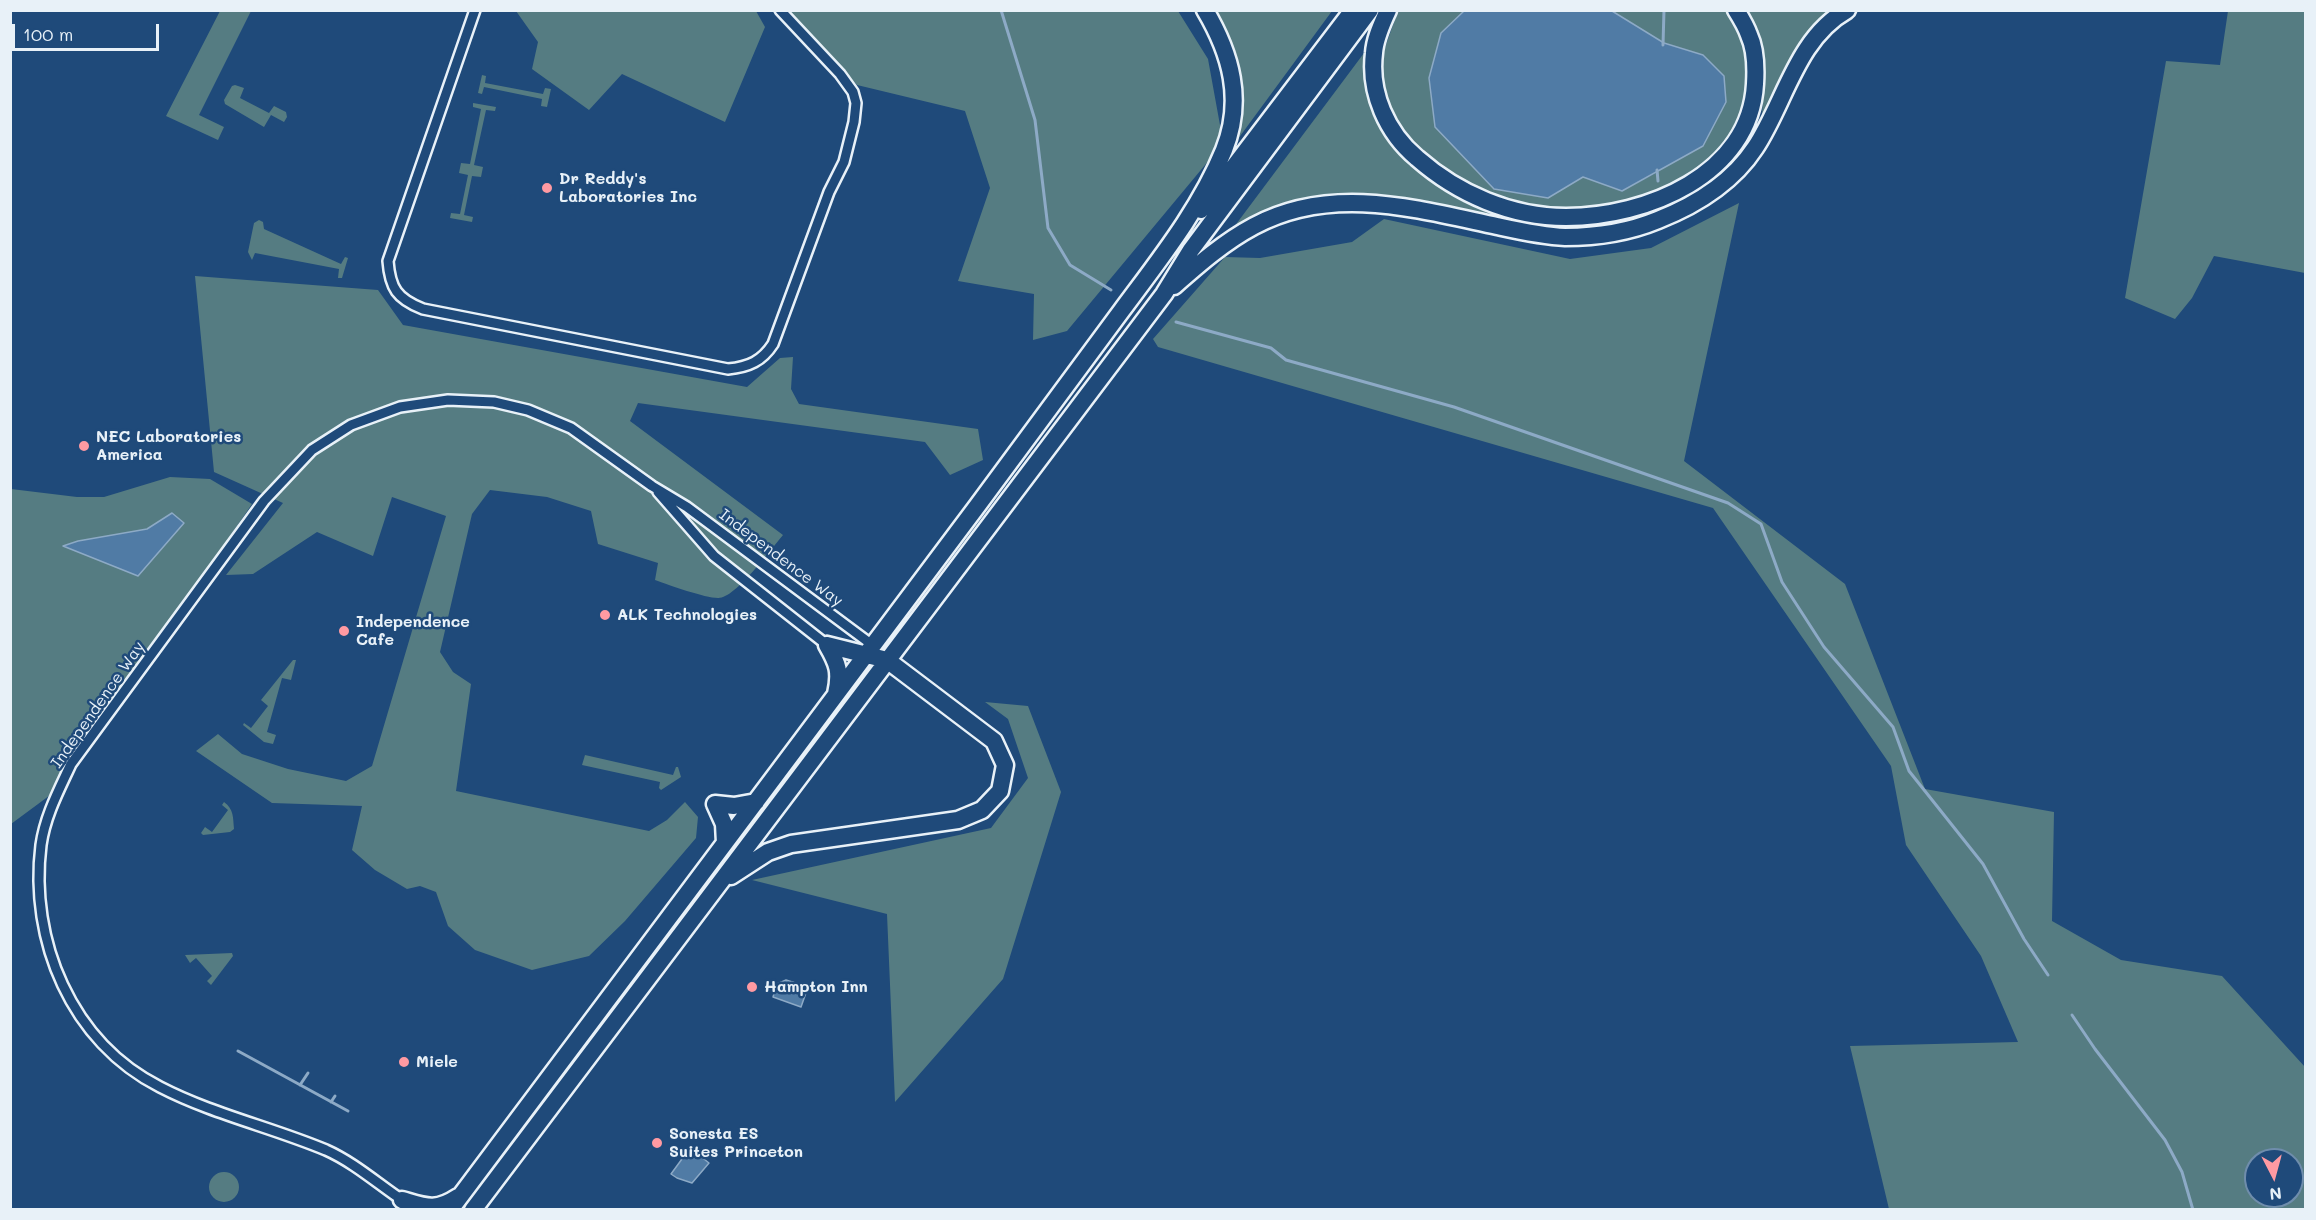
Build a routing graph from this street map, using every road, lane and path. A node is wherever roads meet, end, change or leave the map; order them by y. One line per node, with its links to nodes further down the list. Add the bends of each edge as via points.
1 (475, 10): 2 (street, via 388,261 397,293 423,309 728,369 756,363 773,344 829,192 844,162 854,122 853,92)
2 (780, 10)
3 (1205, 10): 9 (highway, via 1226,52 1234,105 1225,147)
4 (1353, 10): 9 (highway, via 1211,199)
5 (1370, 10): 10 (highway, via 1191,249)
6 (1388, 10): 7 (highway, via 1378,34 1373,79 1378,103 1408,151 1457,188 1488,203 1565,217 1637,207 1703,176 1727,154 1745,129 1754,101 1756,65 1750,35)
7 (1736, 10)
8 (1847, 10): 10 (highway, via 1810,44 1756,147 1741,167 1715,190 1657,221 1618,231 1565,237 1395,205 1325,204 1255,225 1221,246)
9 (1175, 237): 13 (highway)
10 (1164, 294): 14 (highway)
11 (652, 486): 12 (street, Independence Way, via 714,556); 13 (street, Independence Way, via 687,507); 20 (street, Independence Way, via 571,428 528,410 494,402 448,399 400,407 351,425 312,450 264,501 71,764 49,812 41,844 38,892 44,935 53,967 67,994 109,1051 159,1087 349,1162)
12 (827, 645): 13 (highway); 15 (highway, via 840,678)
13 (869, 651): 14 (highway); 15 (highway)
14 (887, 660): 18 (highway); 18 (highway, via 994,741 1005,765 1000,792 982,810 958,820 791,844 768,852)
15 (836, 695): 16 (highway)
16 (756, 802): 17 (highway); 17 (highway, via 715,804 724,824)
17 (724, 843): 19 (highway)
18 (722, 881): 22 (highway)
19 (461, 1195): 20 (highway, via 435,1208); 21 (highway)
20 (406, 1205)
21 (450, 1209)
22 (473, 1209)

